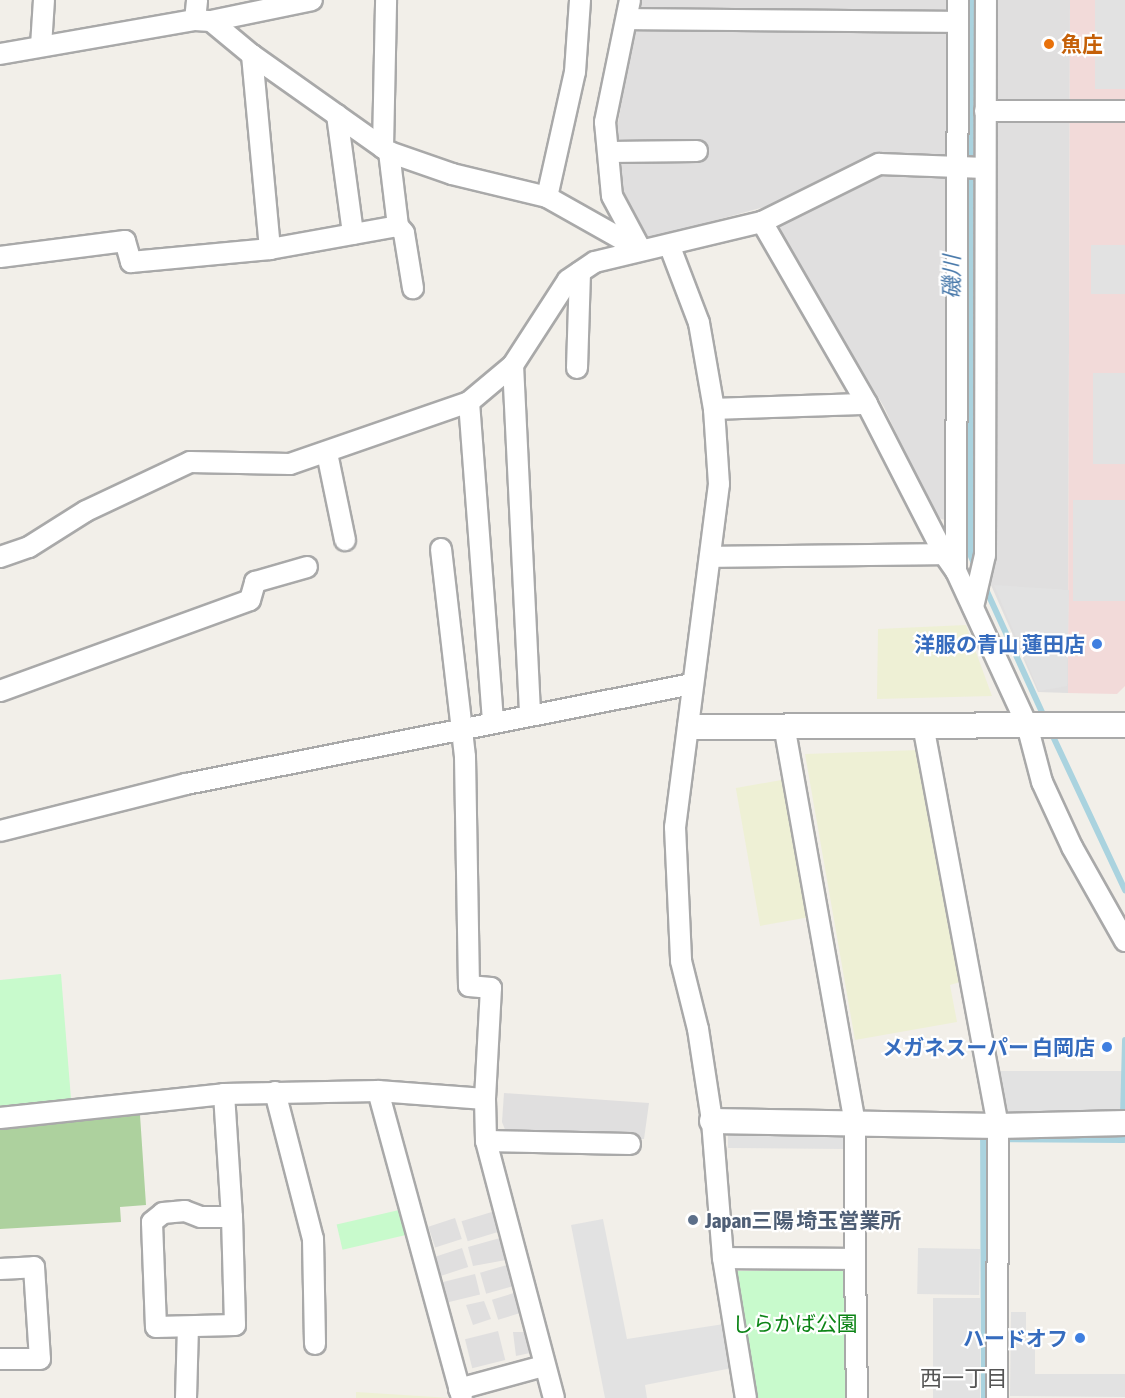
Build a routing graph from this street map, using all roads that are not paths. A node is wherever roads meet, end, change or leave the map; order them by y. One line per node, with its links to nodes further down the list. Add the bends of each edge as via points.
1 (44, 0): 11 (street)
2 (197, 0): 9 (street)
3 (312, 0): 9 (street)
4 (386, 0): 17 (street)
5 (580, 0): 22 (street, via 574,72)
6 (958, 0): 10 (street)
7 (986, 0): 14 (street)
8 (629, 10): 10 (street); 19 (street, via 605,122)
9 (203, 20): 11 (street); 13 (street)
10 (958, 22): 20 (street)
11 (40, 46): 12 (street)
12 (0, 54)
13 (252, 55): 16 (street); 27 (street)
14 (985, 111): 15 (street); 21 (street)
15 (1125, 111)
16 (337, 116): 17 (street); 25 (street)
17 (386, 150): 22 (street, via 452,174); 24 (street)
18 (697, 151): 19 (street)
19 (609, 152): 28 (street, via 612,195)
20 (957, 166): 21 (street); 23 (street, via 879,164); 44 (street)
21 (985, 168): 45 (street, via 985,555)
22 (546, 197): 28 (street)
23 (762, 222): 26 (street); 35 (street)
24 (398, 226): 25 (street); 31 (street, via 404,233)
25 (353, 234): 27 (street)
26 (670, 247): 28 (street); 36 (street, via 699,323)
27 (270, 249): 29 (street, via 131,262 125,241)
28 (641, 250): 30 (street, via 595,262)
29 (0, 257)
30 (580, 272): 32 (street, via 568,280); 33 (street)
31 (413, 288)
32 (513, 365): 34 (street); 48 (street)
33 (577, 368)
34 (469, 402): 37 (street); 49 (street)
35 (867, 404): 36 (street); 40 (street)
36 (714, 409): 42 (street, via 719,484)
37 (327, 453): 38 (street); 41 (street, via 290,464 190,462 86,511 29,546)
38 (345, 540)
39 (441, 549): 55 (street)
40 (944, 555): 42 (street); 44 (street)
41 (0, 557)
42 (710, 557): 46 (street)
43 (307, 567): 47 (street, via 255,582 249,600)
44 (956, 571): 45 (street)
45 (973, 607): 52 (street)
46 (692, 684): 48 (street); 54 (street)
47 (0, 691)
48 (530, 715): 49 (street)
49 (493, 723): 55 (street)
50 (784, 725): 51 (street); 54 (street); 64 (street)
51 (923, 725): 52 (street); 66 (street)
52 (1027, 725): 53 (street); 57 (street, via 1042,782 1072,847)
53 (1125, 725)
54 (690, 727): 63 (street, via 675,827 681,961 698,1029)
55 (459, 731): 56 (street, via 186,784); 61 (street, via 465,757 469,986 491,988)
56 (0, 831)
57 (1125, 941)
58 (378, 1091): 59 (street); 61 (street); 77 (street)
59 (275, 1092): 60 (street); 74 (street, via 313,1239)
60 (224, 1094): 62 (street); 69 (street)
61 (484, 1099): 67 (street)
62 (0, 1118)
63 (712, 1122): 64 (street); 70 (street)
64 (855, 1123): 66 (street); 71 (street)
65 (1125, 1123): 66 (street)
66 (998, 1126): 82 (street)
67 (486, 1141): 68 (street); 76 (street)
68 (630, 1144)
69 (232, 1217): 73 (street, via 235,1325); 73 (street, via 201,1217 184,1211 163,1213 152,1222 156,1327)
70 (723, 1258): 71 (street); 80 (street)
71 (855, 1259): 81 (street)
72 (0, 1269): 75 (street, via 34,1267 40,1359)
73 (188, 1327): 78 (street)
74 (315, 1344)
75 (0, 1359)
76 (543, 1365): 77 (street); 79 (street)
77 (460, 1394)
78 (186, 1398)
79 (554, 1398)
80 (746, 1398)
81 (857, 1398)
82 (997, 1398)

